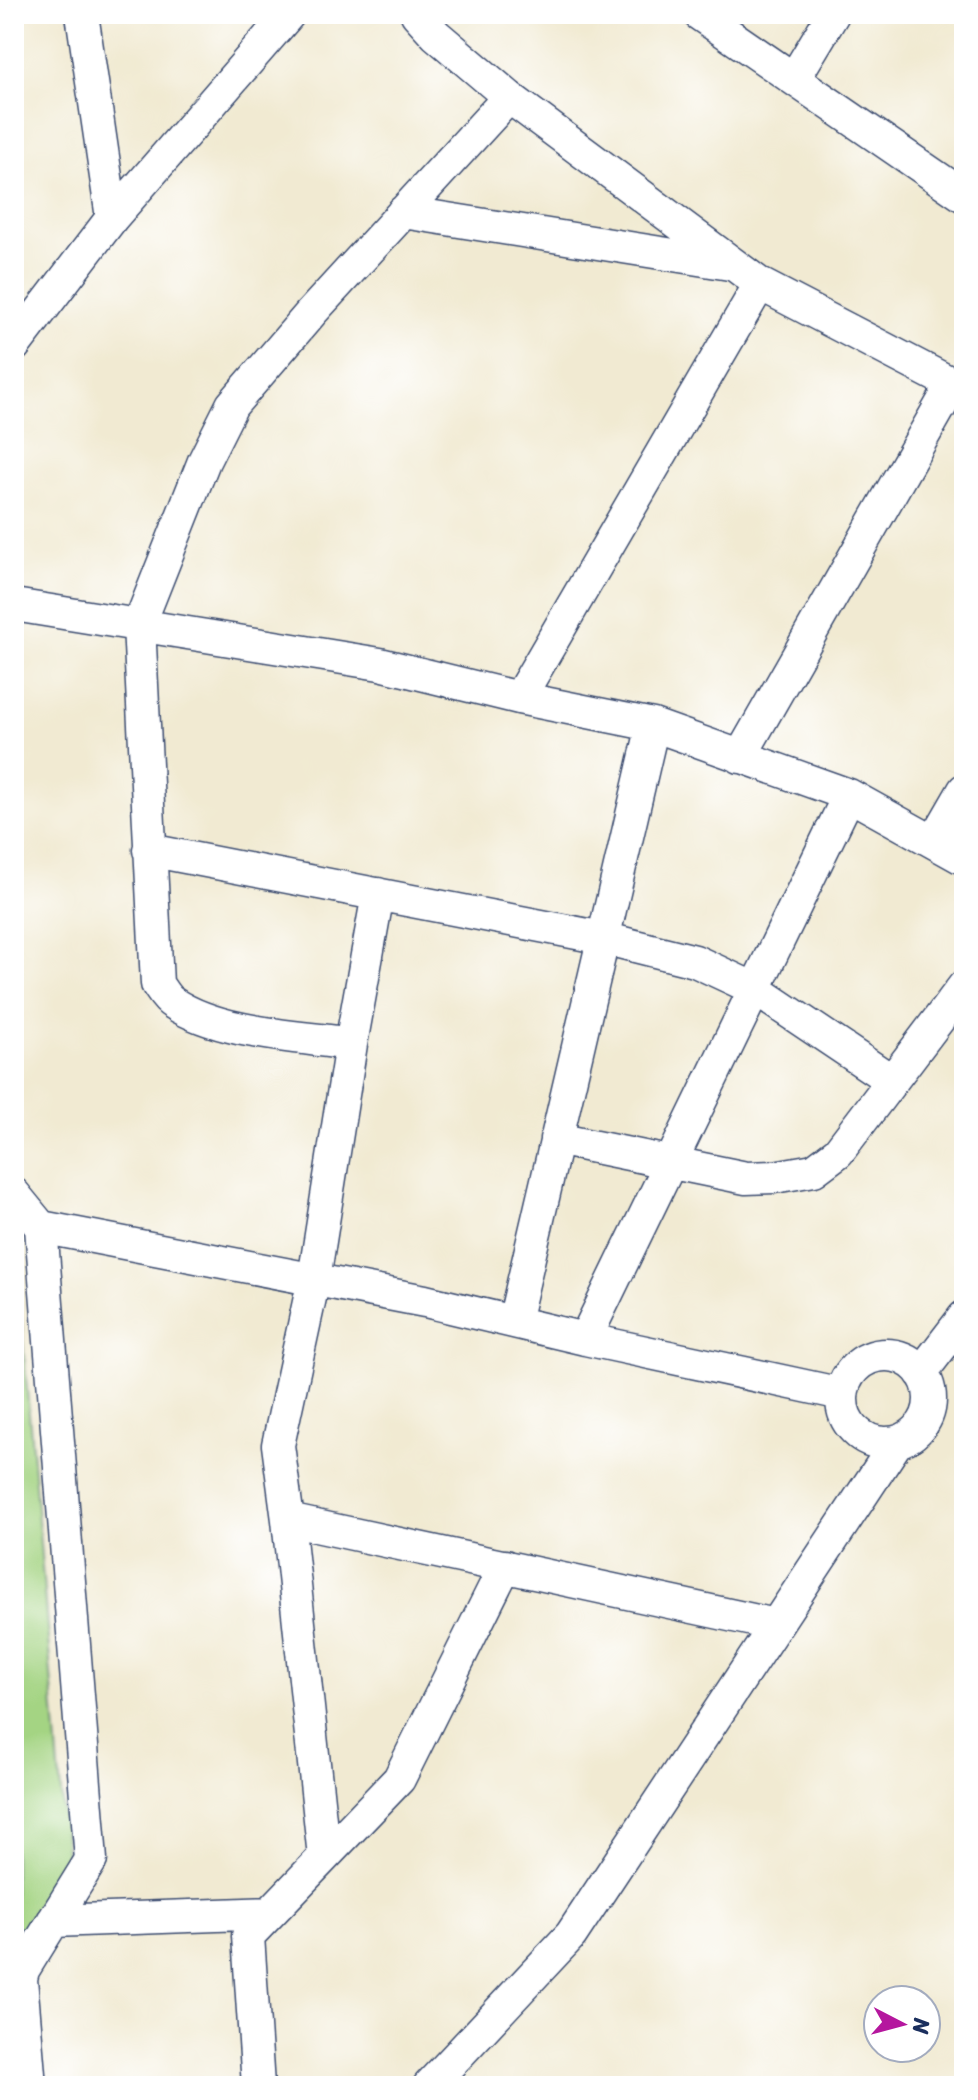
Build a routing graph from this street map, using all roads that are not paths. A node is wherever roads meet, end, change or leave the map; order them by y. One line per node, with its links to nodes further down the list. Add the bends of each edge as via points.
1 (82, 14): 10 (street)
2 (289, 14): 10 (street)
3 (417, 14): 7 (street)
4 (699, 14): 6 (street)
5 (833, 14): 6 (street)
6 (795, 77): 8 (street)
7 (509, 97): 9 (street); 11 (street)
8 (964, 196)
9 (403, 212): 11 (street); 16 (street, via 232,405)
10 (112, 218): 13 (street)
11 (733, 264): 12 (street)
12 (760, 284): 14 (street); 17 (street)
13 (14, 346)
14 (958, 387): 19 (street)
15 (14, 605): 16 (street)
16 (139, 625): 17 (street, via 380,664); 23 (street)
17 (519, 698): 18 (street)
18 (653, 725): 19 (street); 26 (street)
19 (740, 757): 21 (street)
20 (964, 790): 22 (street)
21 (849, 795): 22 (street); 28 (street)
22 (934, 842): 24 (street)
23 (149, 850): 25 (street); 29 (street, via 157,984 170,1002 233,1027)
24 (964, 859)
25 (378, 894): 26 (street); 29 (street)
26 (603, 938): 28 (street, via 695,961); 31 (street)
27 (964, 986): 30 (street)
28 (755, 989): 30 (street); 32 (street)
29 (351, 1044): 35 (street)
30 (892, 1081): 32 (street, via 838,1152 814,1170 746,1178)
31 (556, 1139): 32 (street); 37 (street)
32 (670, 1163): 38 (street)
33 (14, 1194): 34 (street)
34 (41, 1227): 35 (street); 47 (street, via 91,1860)
35 (314, 1279): 37 (street); 42 (street, via 278,1445)
36 (964, 1317): 39 (street)
37 (514, 1322): 38 (street)
38 (585, 1339): 40 (street)
39 (921, 1373): 40 (street, via 896,1356 881,1355 855,1367); 41 (street, via 930,1400 927,1414 920,1427)
40 (842, 1394): 41 (street, via 842,1408 856,1433 882,1444)
41 (897, 1442): 44 (street)
42 (288, 1520): 43 (street); 45 (street)
43 (505, 1566): 44 (street); 45 (street, via 399,1779)
44 (776, 1625): 50 (street, via 571,1935)
45 (324, 1857): 46 (street)
46 (270, 1913): 47 (street); 49 (street, via 248,1936)
47 (53, 1921): 48 (street, via 21,1979)
48 (30, 2086)
49 (258, 2086)
50 (429, 2086)

